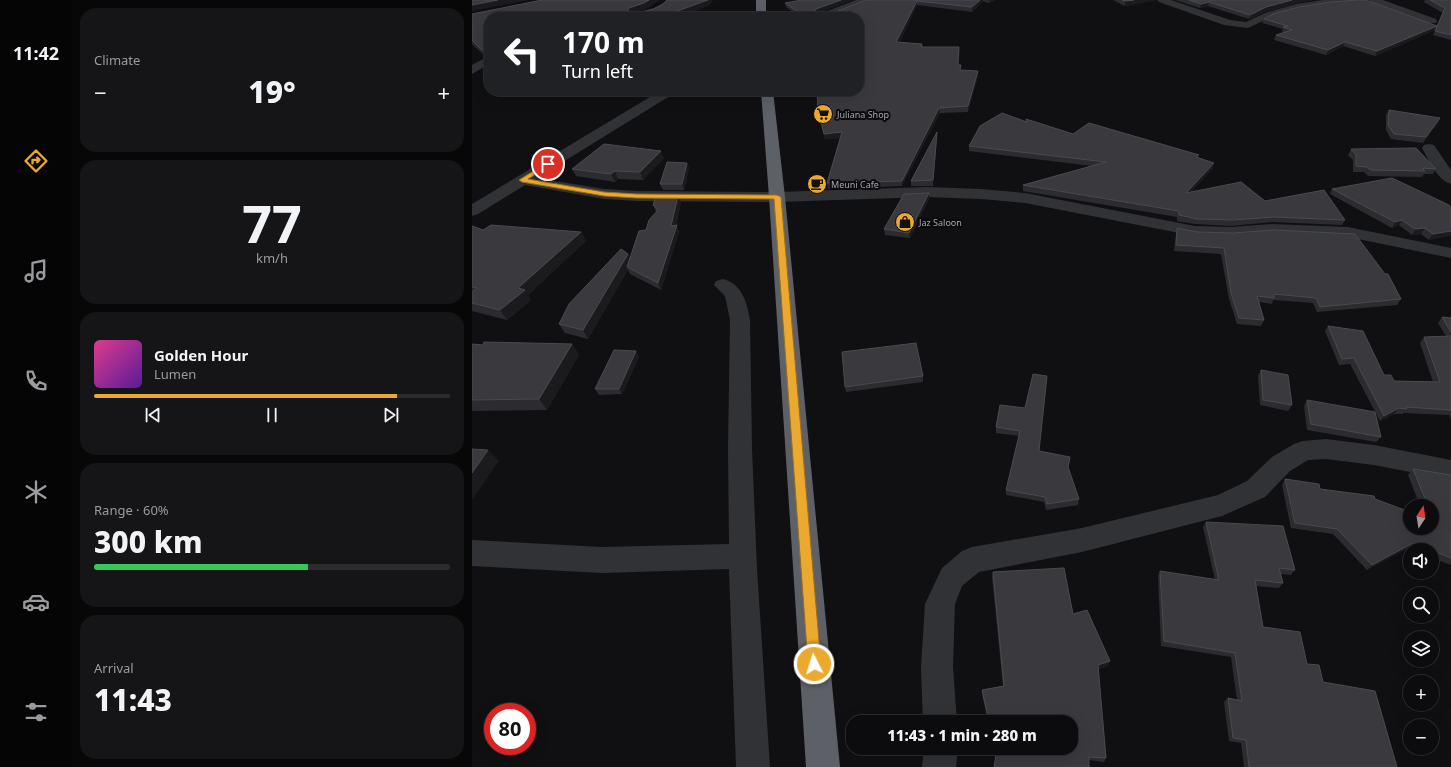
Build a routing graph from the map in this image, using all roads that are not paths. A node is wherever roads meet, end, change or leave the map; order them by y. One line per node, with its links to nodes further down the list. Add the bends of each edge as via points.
1 (761, 0): 7 (highway)
2 (865, 0): 8 (street)
3 (1162, 0): 6 (street, via 1240,25 1248,25 1279,11)
4 (1356, 0): 6 (street)
5 (1374, 0): 9 (street)
6 (1315, 1)
7 (761, 12)
8 (833, 12)
9 (1432, 21)
10 (484, 62): 11 (street)
11 (472, 70)
12 (661, 96): 16 (street)
13 (767, 96): 17 (highway)
14 (1429, 148): 15 (street, via 1440,167)
15 (1451, 179)
16 (522, 180): 17 (street, via 604,194); 18 (street)
17 (777, 197): 19 (street, via 927,192 1025,198 1196,231 1272,229 1348,232); 27 (highway)
18 (472, 211)
19 (1451, 253)
20 (723, 285): 23 (street, via 730,289 737,300 740,320)
21 (1451, 470): 24 (street, via 1374,455 1326,449 1303,451 1281,464 1256,489 1222,505 1082,540 972,560 952,577 940,604 937,667)
22 (472, 553): 23 (street, via 602,560)
23 (743, 556): 26 (street)
24 (940, 715)
25 (940, 755): 28 (street)
26 (753, 767)
27 (823, 767)
28 (939, 767)

